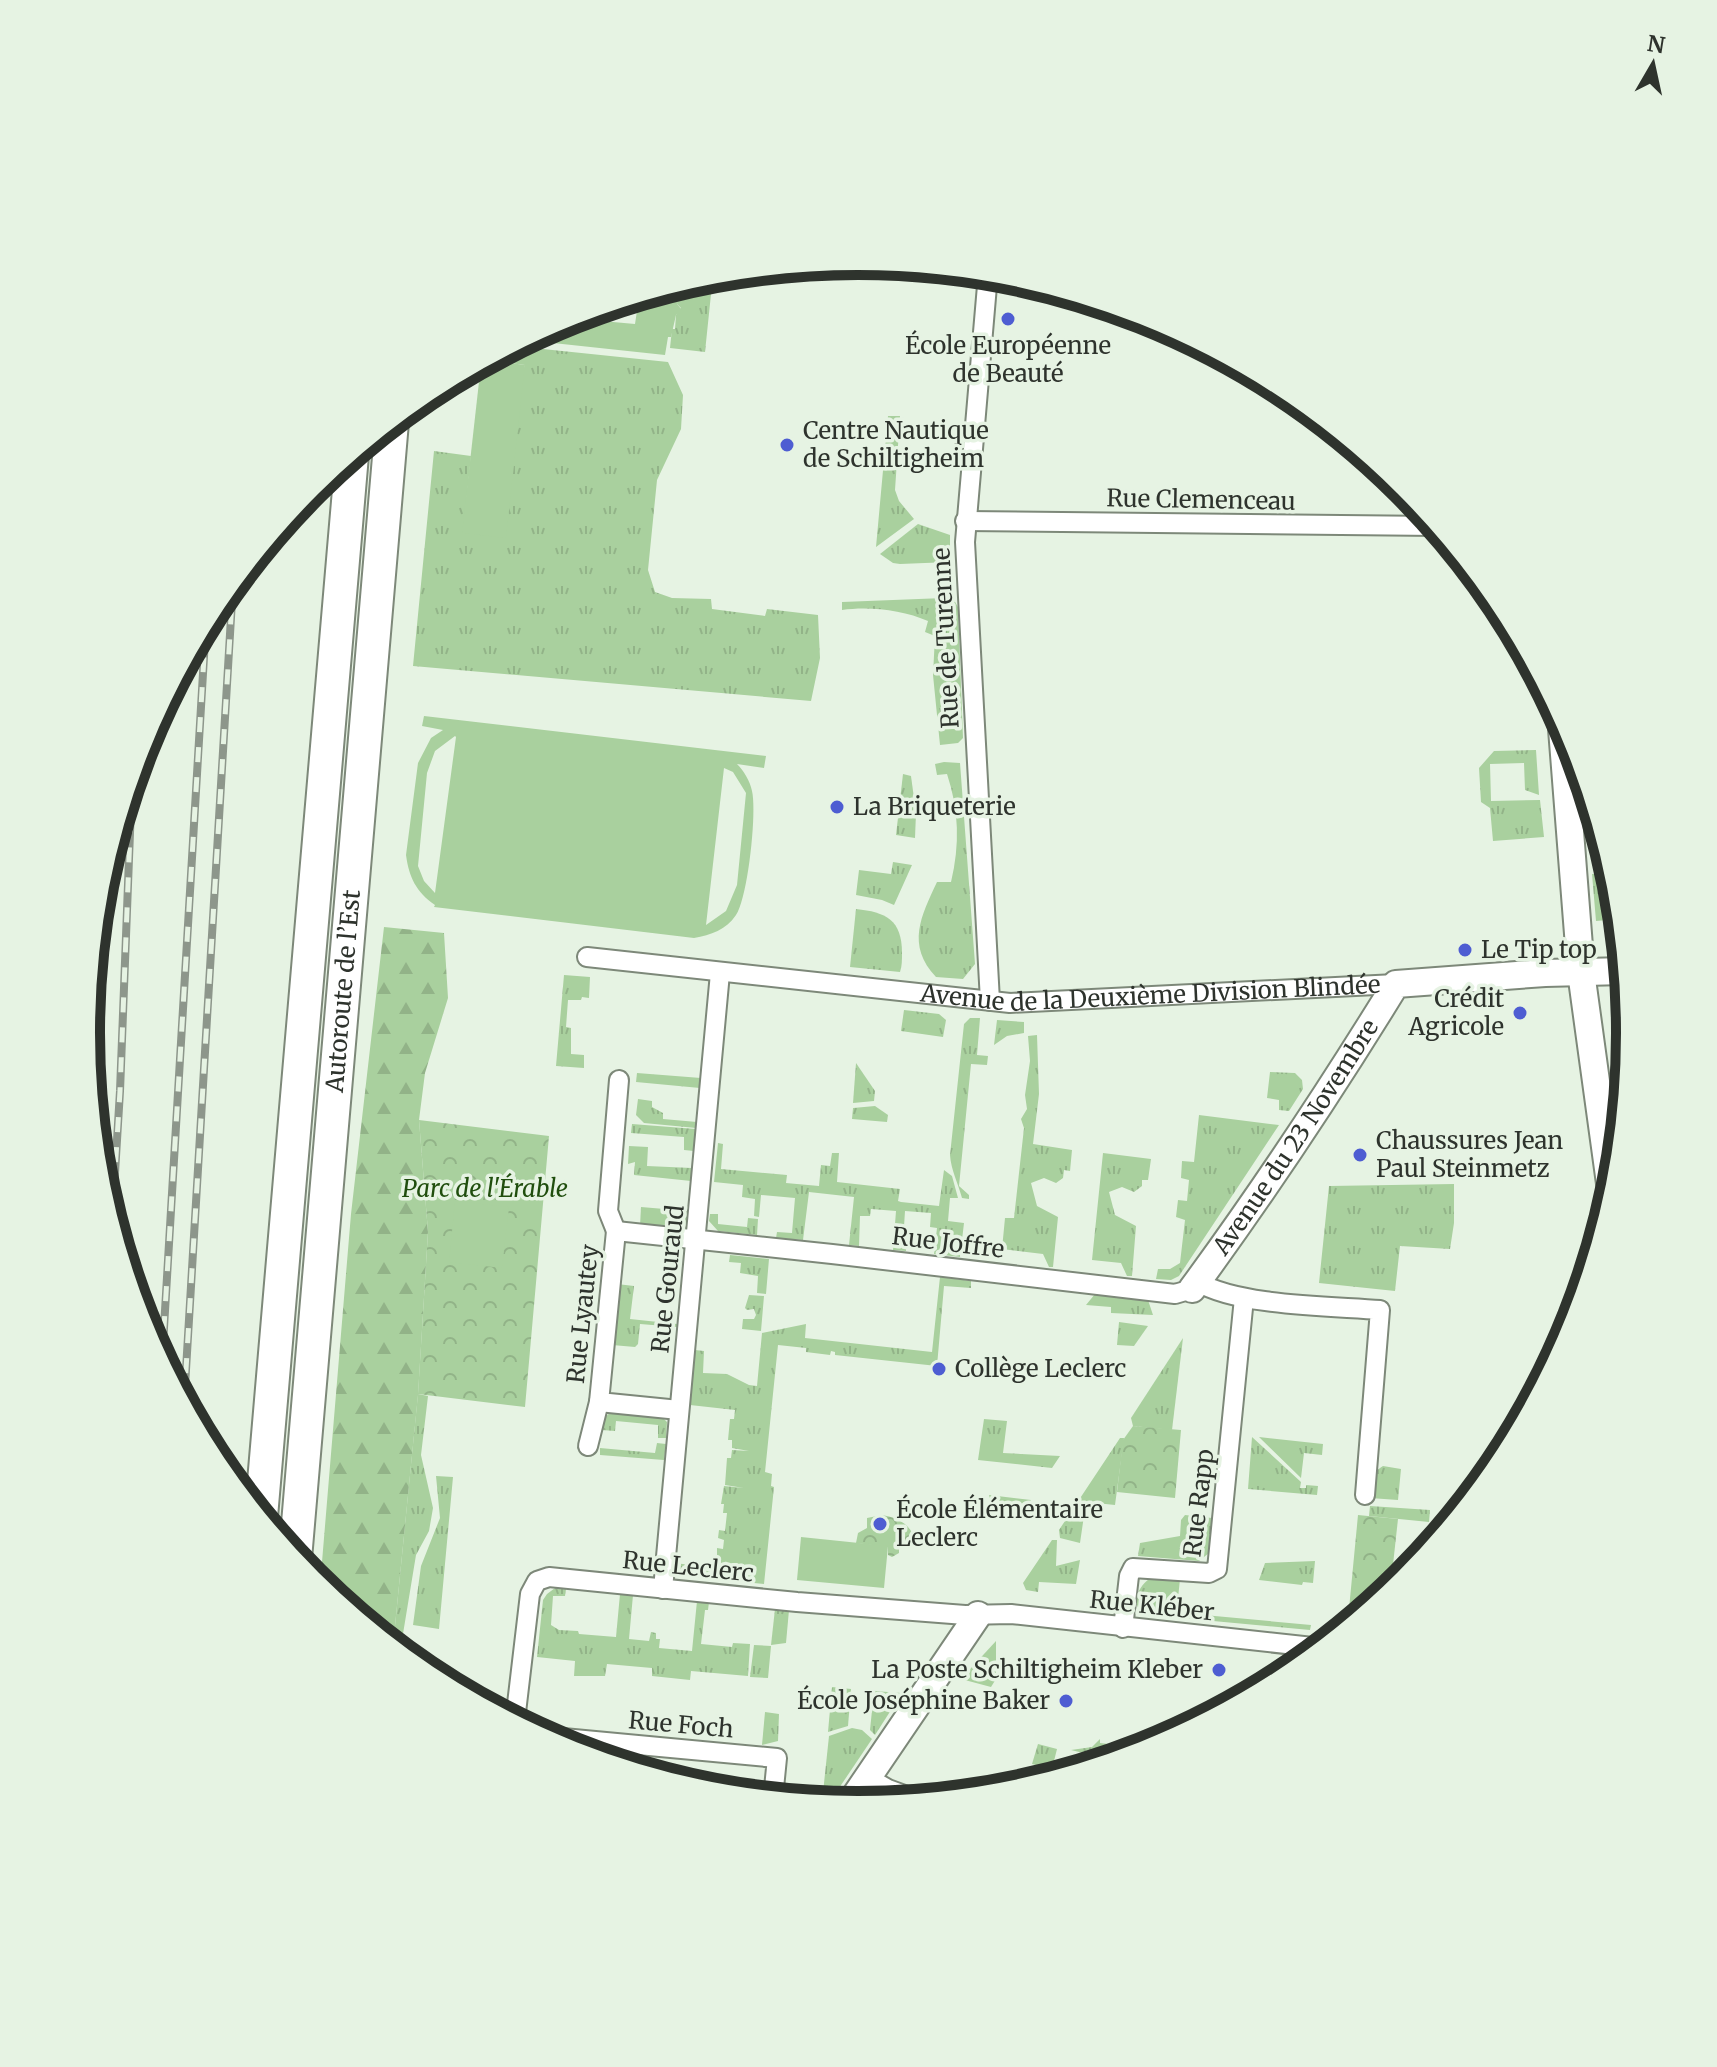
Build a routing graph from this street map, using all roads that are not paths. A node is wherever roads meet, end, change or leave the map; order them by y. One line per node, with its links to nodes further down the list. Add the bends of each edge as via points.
1 (987, 286): 4 (street, Rue de Turenne)
2 (391, 437): 24 (highway, Autoroute de l’Est)
3 (346, 474): 23 (highway, Autoroute de l’Est)
4 (965, 521): 5 (street, Rue Clemenceau); 12 (street, Rue de Turenne)
5 (1422, 526)
6 (1564, 756): 9 (street)
7 (587, 957): 10 (street, Avenue de la Deuxième Division Blindée)
8 (1614, 971): 9 (street, Avenue de la Deuxième Division Blindée)
9 (1581, 972): 11 (street, Avenue de la Deuxième Division Blindée); 14 (street)
10 (720, 973): 12 (street, Avenue de la Deuxième Division Blindée); 16 (street, Rue Gouraud)
11 (1396, 984): 12 (street, Avenue de la Deuxième Division Blindée); 17 (street, Avenue du 23 Novembre)
12 (990, 1001)
13 (619, 1080): 15 (street, Rue Lyautey, via 608,1211)
14 (1606, 1157)
15 (616, 1231): 16 (street, Rue Lyautey); 19 (street, Rue Lyautey)
16 (697, 1240): 17 (street, Rue Joffre, via 1175,1294); 20 (street, Rue Gouraud)
17 (1195, 1286): 18 (street)
18 (1244, 1298): 22 (street, via 1380,1310); 27 (street, Rue Rapp, via 1217,1569 1209,1573 1133,1568)
19 (599, 1402): 20 (street, Rue Lyautey); 21 (street, Rue Lyautey)
20 (679, 1410): 25 (street, Rue Gouraud)
21 (588, 1446)
22 (1365, 1495)
23 (262, 1502)
24 (296, 1543)
25 (663, 1589): 26 (street, Rue Leclerc); 29 (street, Rue Leclerc, via 549,1577 537,1581 528,1603)
26 (978, 1615): 27 (street, Rue Kléber); 31 (street)
27 (1123, 1628): 28 (street, Rue Kléber)
28 (1304, 1646)
29 (516, 1710)
30 (583, 1740): 32 (street, Rue Foch, via 777,1758)
31 (867, 1777): 33 (street); 34 (street)
32 (774, 1787)
33 (892, 1791)
34 (857, 1792)

